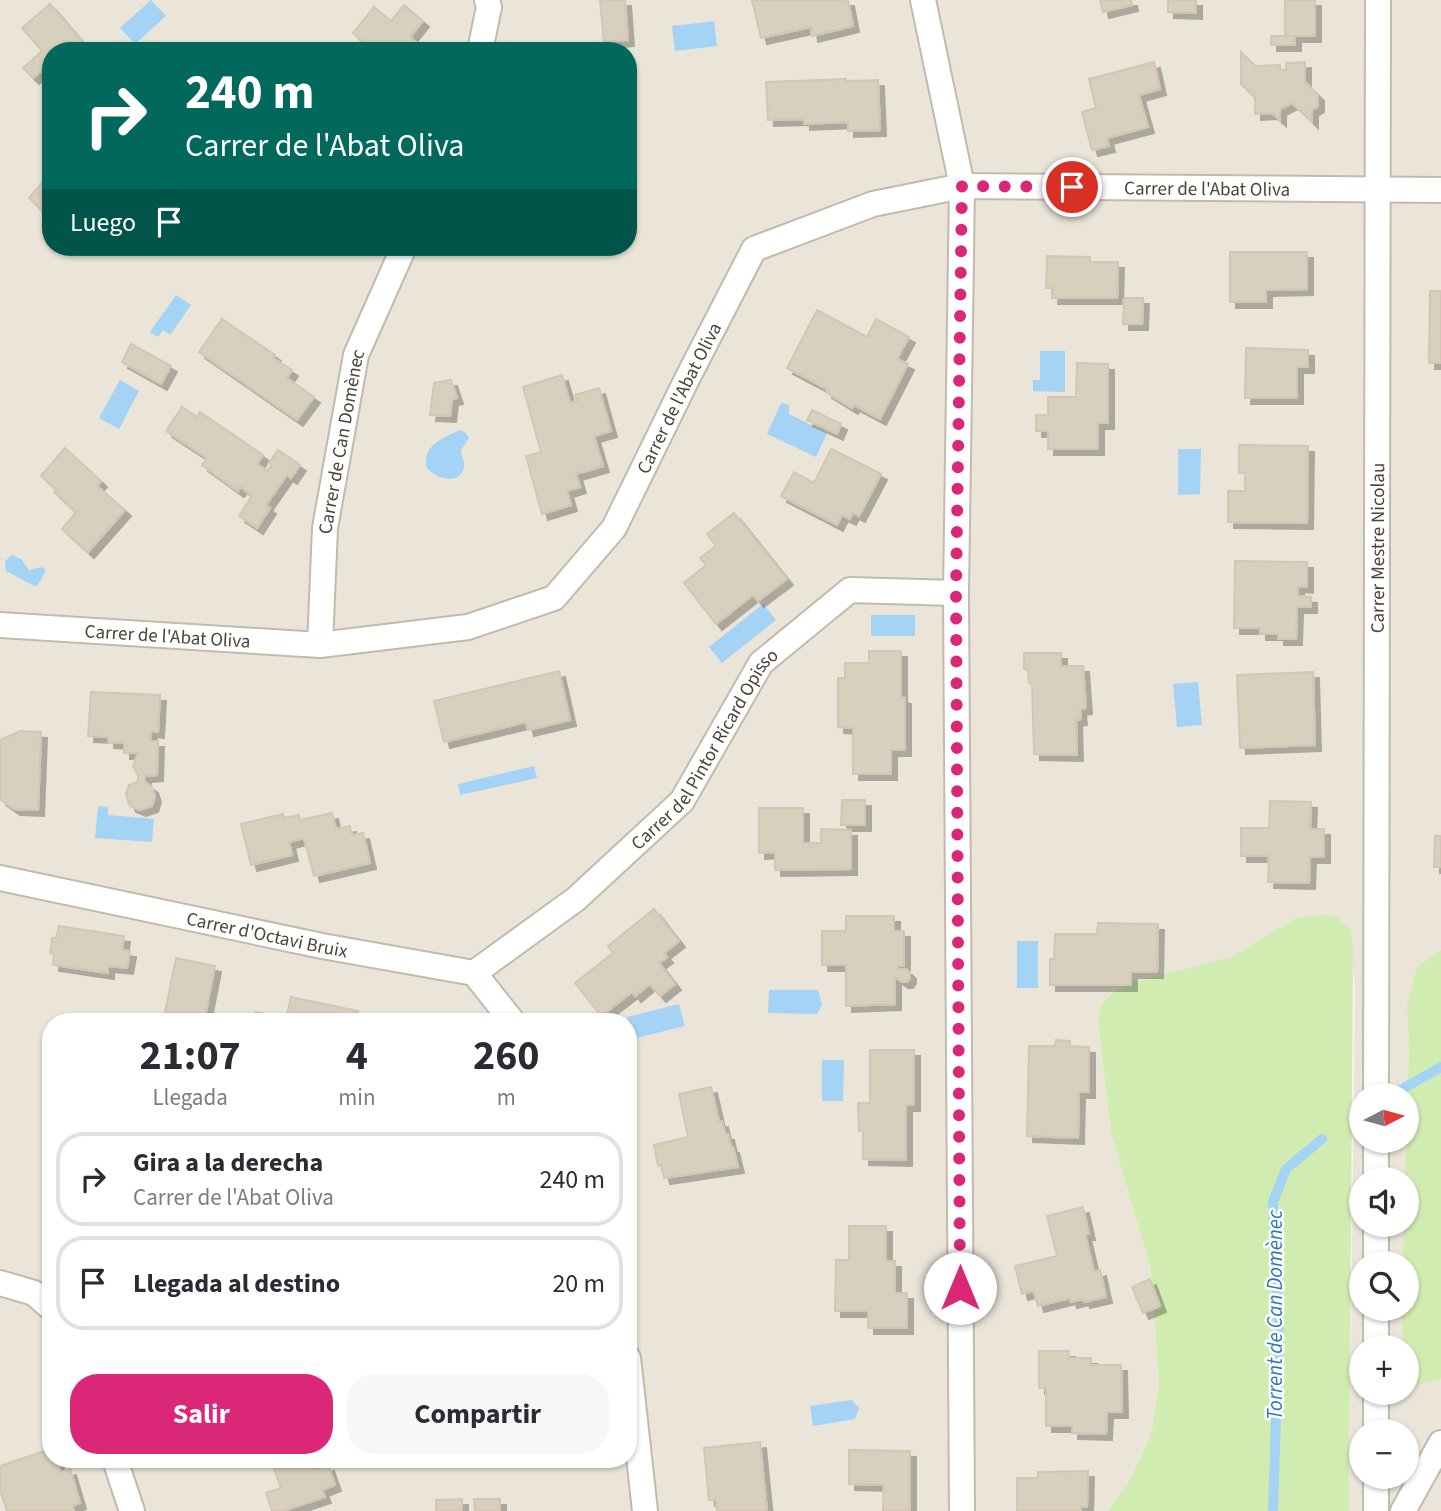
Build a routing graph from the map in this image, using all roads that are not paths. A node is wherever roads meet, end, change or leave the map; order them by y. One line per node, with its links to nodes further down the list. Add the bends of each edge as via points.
1 (487, 0): 4 (street)
2 (923, 0): 5 (street)
3 (1378, 0): 6 (street, Carrer Mestre Nicolau)
4 (482, 42)
5 (962, 186): 6 (street, Carrer de l'Abat Oliva); 9 (street); 11 (street, Carrer de l'Abat Oliva, via 873,204 754,249 614,528 554,597 468,627)
6 (1377, 190): 7 (street, Carrer de l'Abat Oliva); 15 (street, Carrer Mestre Nicolau)
7 (1441, 190)
8 (400, 256): 11 (street, Carrer de Can Domènec, via 356,355 325,528)
9 (956, 593): 13 (street, Carrer del Pintor Ricard Opisso, via 850,590 761,663 682,801 576,899); 24 (street)
10 (0, 625): 11 (street, Carrer de l'Abat Oliva)
11 (320, 645)
12 (0, 878): 13 (street, Carrer d'Octavi Bruix)
13 (474, 974): 14 (street)
14 (506, 1013)
15 (1376, 1083)
16 (0, 1283): 17 (street, via 34,1293)
17 (42, 1300)
18 (637, 1439): 23 (street)
19 (1441, 1443): 26 (street)
20 (118, 1468): 22 (street)
21 (1376, 1489): 25 (street)
22 (132, 1511)
23 (645, 1511)
24 (962, 1511)
25 (1376, 1511)
26 (1403, 1511)

